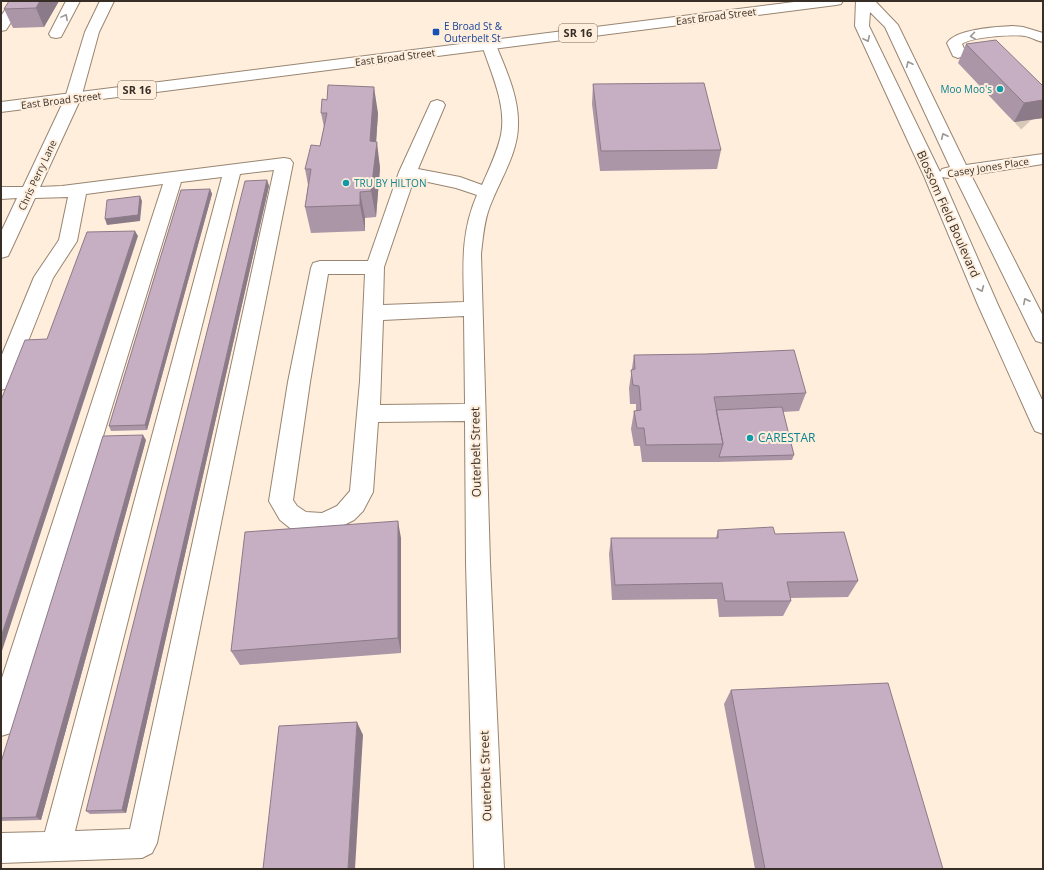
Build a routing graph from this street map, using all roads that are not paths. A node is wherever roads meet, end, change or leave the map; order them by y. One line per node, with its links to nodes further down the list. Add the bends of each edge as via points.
1 (18, 1): 7 (main road)
2 (74, 1): 9 (main road, one-way to 2)
3 (107, 1): 14 (main road, Chris Perry Lane, via 92,32)
4 (836, 1): 11 (main road, East Broad Street / SR 16)
5 (863, 1): 21 (main road, Blossom Field Boulevard, one-way to 21, via 862,26)
6 (867, 1): 19 (main road, one-way to 6, via 891,26)
7 (1, 27)
8 (1005, 32): 10 (main road, via 1025,32); 12 (main road, via 1028,35); 13 (main road, one-way to 13, via 960,38 954,43)
9 (56, 34)
10 (1043, 38)
11 (489, 45): 14 (main road, East Broad Street / SR 16); 26 (main road, Outerbelt Street, via 502,81 510,126 508,139)
12 (1043, 49)
13 (958, 52)
14 (73, 98): 16 (main road, East Broad Street / SR 16); 25 (main road, Chris Perry Lane)
15 (437, 105): 20 (main road)
16 (1, 107)
17 (1043, 159): 19 (main road, Casey Jones Place)
18 (232, 170): 22 (main road); 38 (main road); 38 (main road, via 284,163 142,843)
19 (960, 171): 21 (main road, Casey Jones Place); 31 (main road, one-way to 19)
20 (408, 172): 26 (main road, via 460,183); 28 (main road)
21 (933, 176): 33 (main road, Blossom Field Boulevard, one-way to 33, via 988,305)
22 (174, 178): 23 (main road); 37 (main road)
23 (78, 190): 25 (main road); 32 (main road, via 68,241 44,277)
24 (1, 193): 25 (main road)
25 (29, 193): 27 (main road, Chris Perry Lane)
26 (487, 193): 29 (main road, Outerbelt Street, via 478,214 474,233)
27 (1, 252)
28 (375, 267): 30 (main road); 35 (main road, via 320,268 281,501 291,516 300,521 321,524 343,516 352,509 361,492)
29 (474, 309): 30 (main road); 34 (main road, Outerbelt Street)
30 (373, 313): 35 (main road)
31 (1043, 336)
32 (1, 382)
33 (1034, 388): 36 (main road, Blossom Field Boulevard)
34 (475, 412): 35 (main road); 40 (main road, Outerbelt Street, via 478,570)
35 (368, 414)
36 (1043, 425)
37 (1, 722)
38 (56, 846): 39 (main road)
39 (1, 848)
40 (490, 869)

